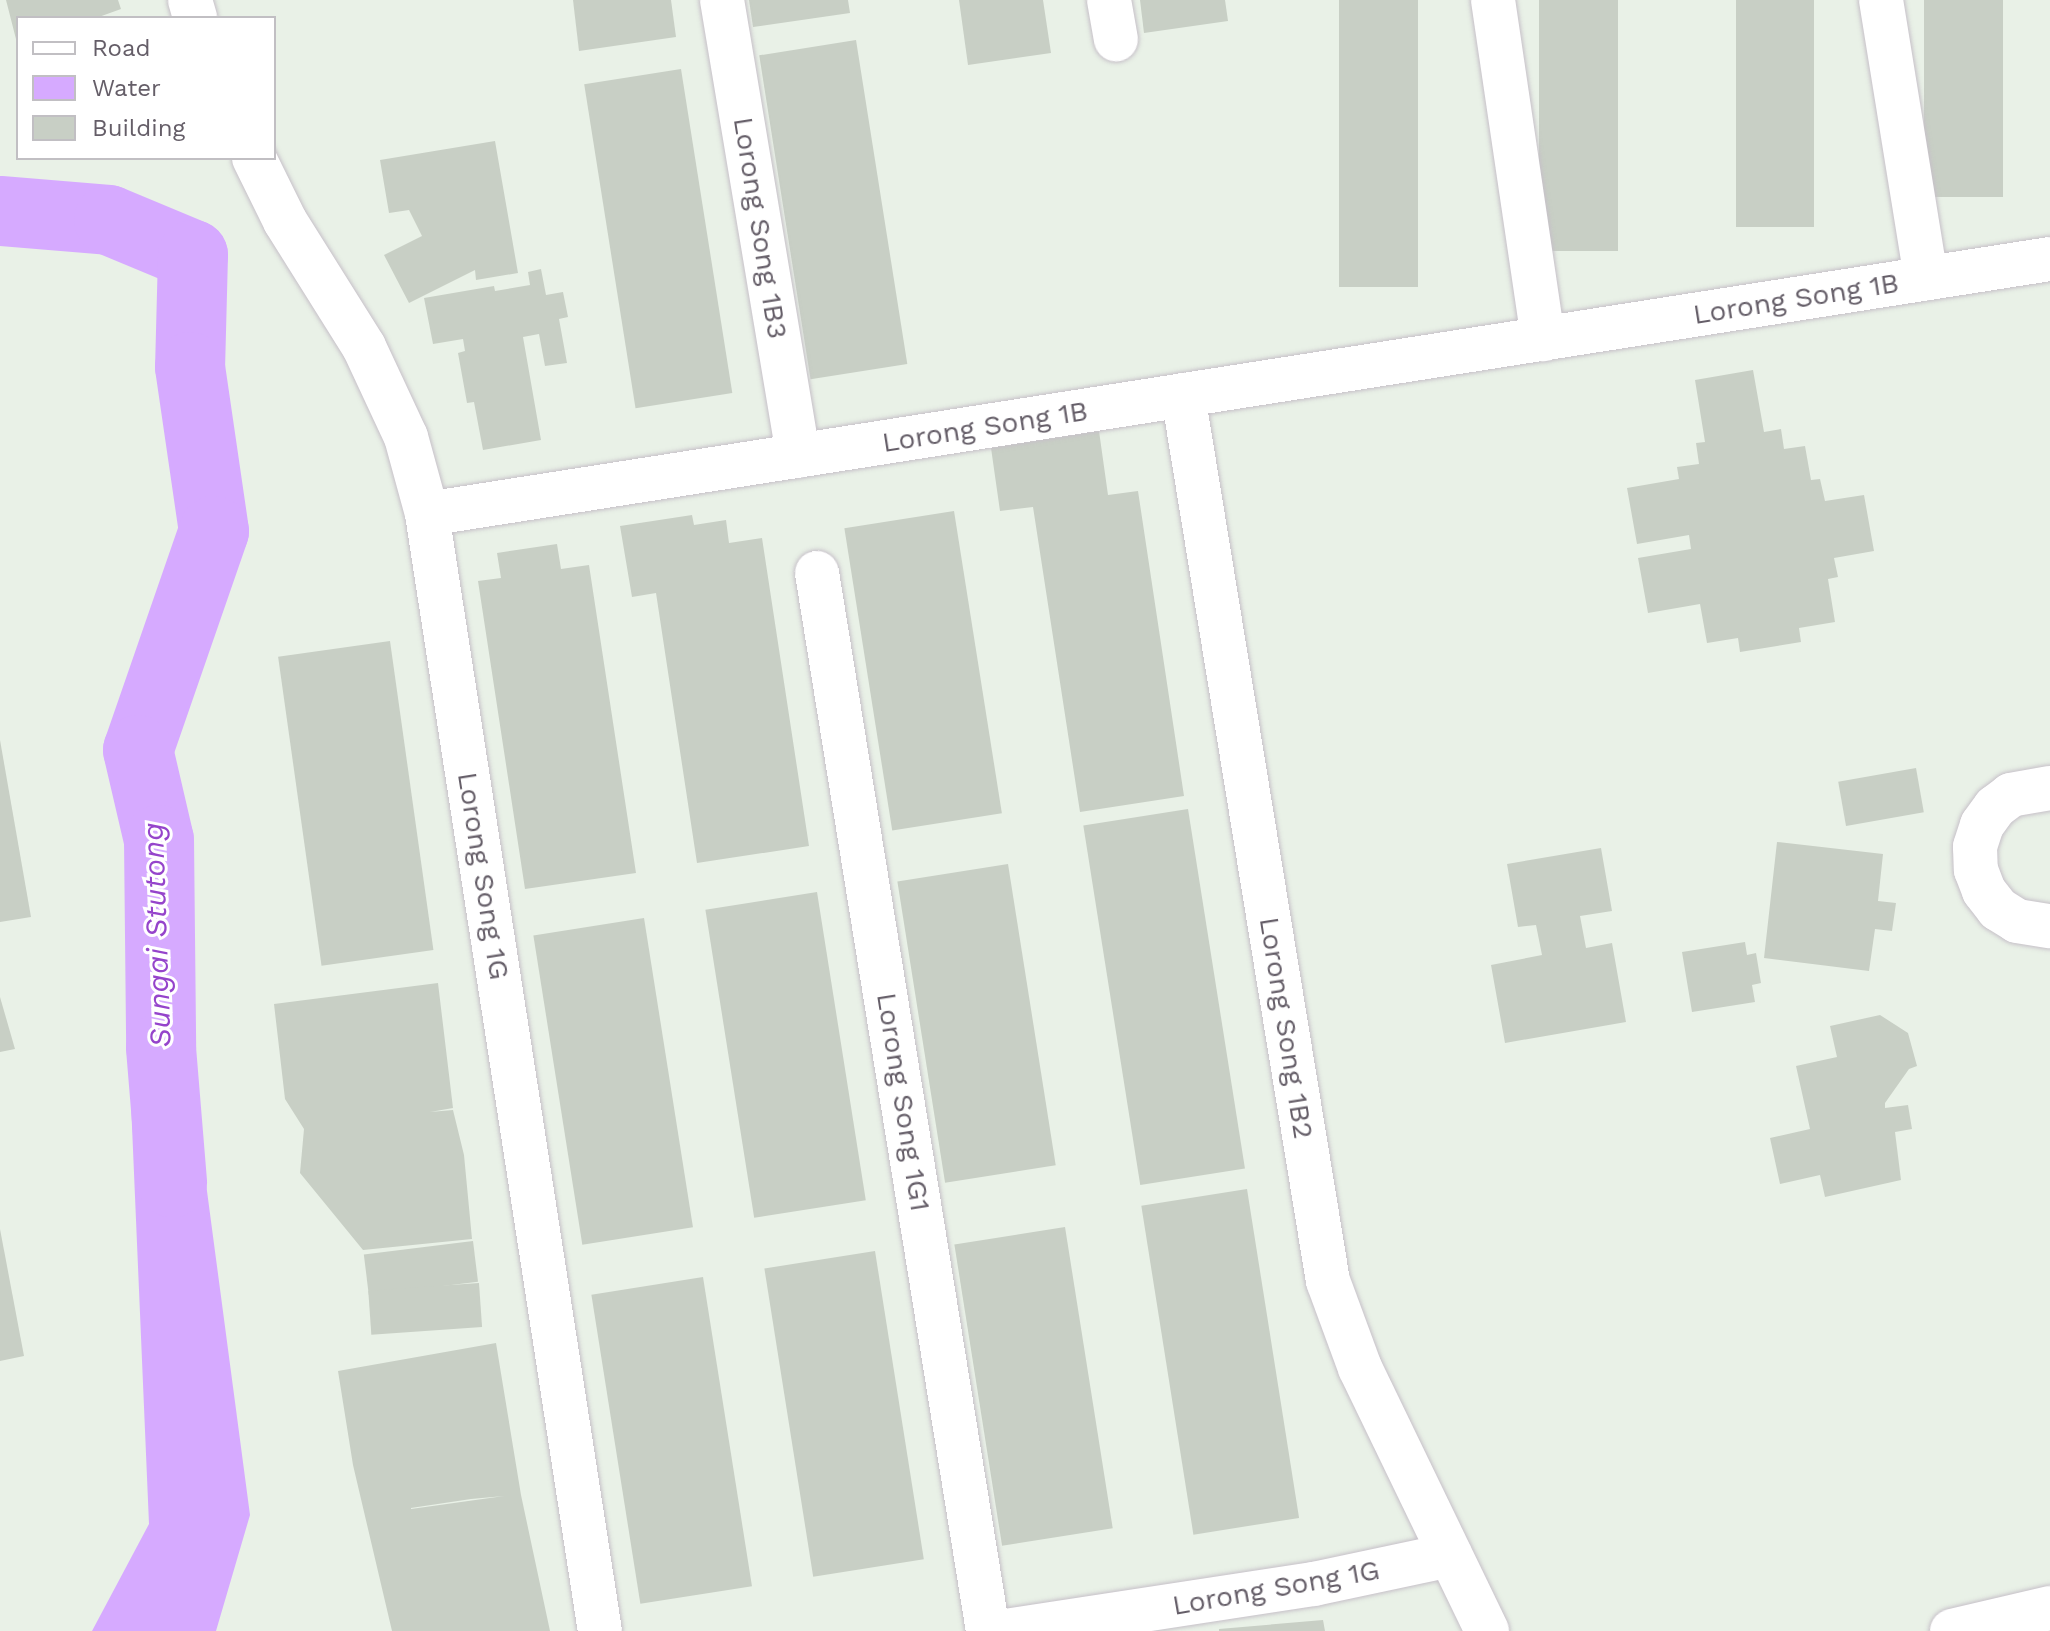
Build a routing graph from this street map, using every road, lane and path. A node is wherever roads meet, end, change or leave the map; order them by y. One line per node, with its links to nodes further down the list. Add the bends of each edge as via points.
1 (722, 0): 9 (street, Lorong Song 1B3)
2 (1493, 0): 7 (street)
3 (1881, 0): 6 (street)
4 (255, 160): 10 (street, Lorong Song 1G, via 285,221 364,347 406,437)
5 (2050, 259): 6 (street, Lorong Song 1B)
6 (1926, 278): 7 (street, Lorong Song 1B)
7 (1543, 339): 8 (street, Lorong Song 1B)
8 (1183, 395): 9 (street, Lorong Song 1B); 14 (street, Lorong Song 1B2, via 1328,1281 1360,1368)
9 (798, 456): 10 (street, Lorong Song 1B)
10 (427, 514): 16 (street, Lorong Song 1G)
11 (817, 573): 17 (street, Lorong Song 1G1)
12 (2050, 788): 13 (street, via 2011,795 1995,807 1975,847 1976,870 1998,909 2017,921)
13 (2050, 926)
14 (1450, 1555): 18 (street, Lorong Song 1G, via 1314,1584); 19 (street, Lorong Song 1B2)
15 (2050, 1608): 20 (street)
16 (600, 1631)
17 (988, 1631)
18 (1006, 1631)
19 (1487, 1631)
20 (1952, 1631)

